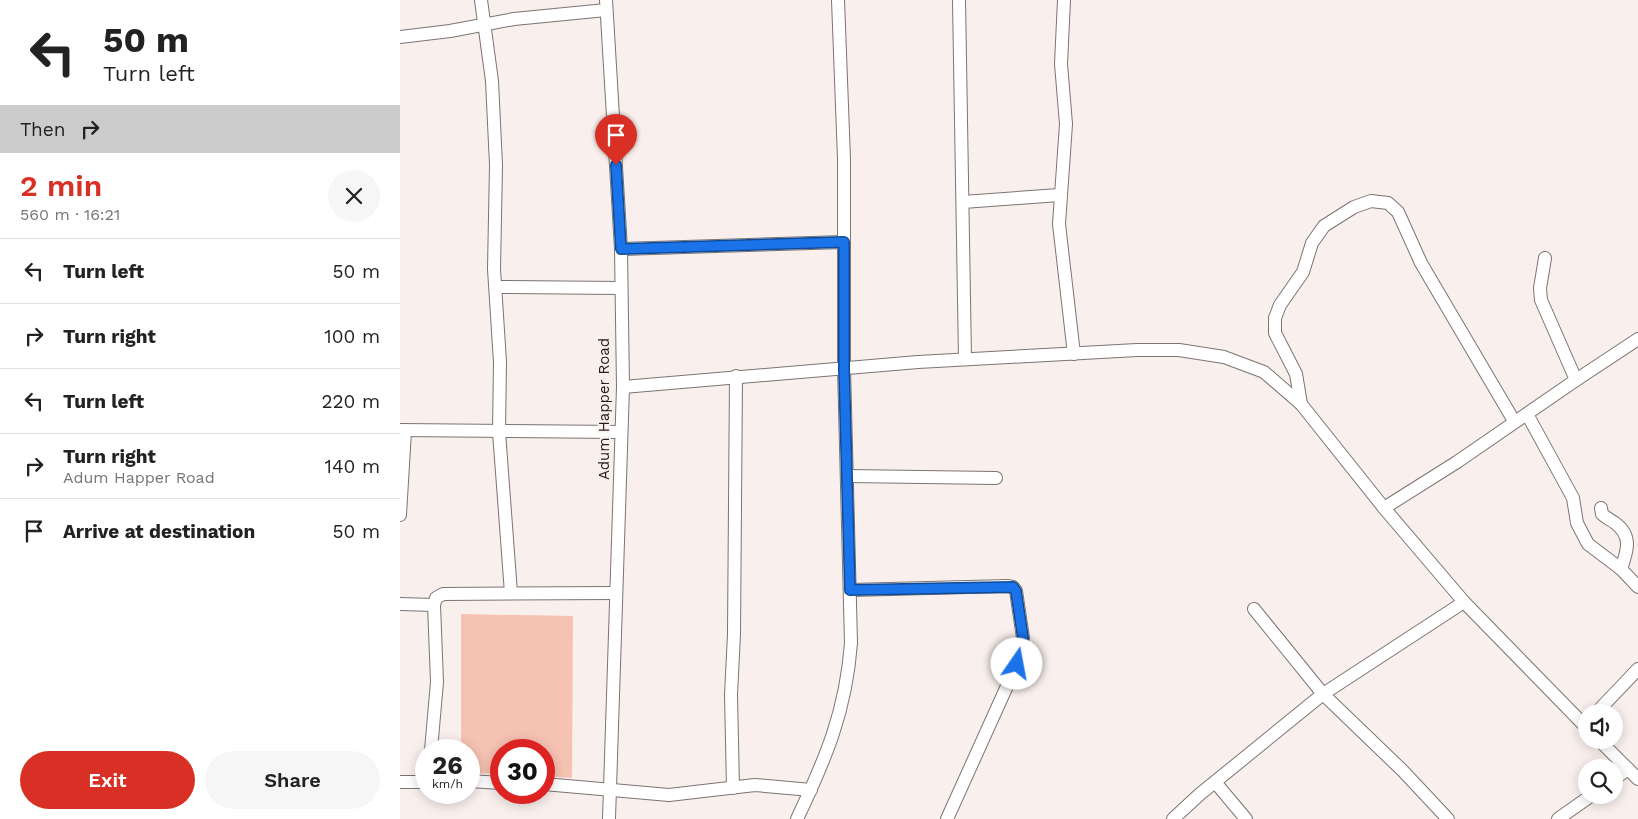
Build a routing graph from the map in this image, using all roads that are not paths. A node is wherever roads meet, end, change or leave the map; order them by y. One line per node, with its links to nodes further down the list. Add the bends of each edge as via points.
1 (481, 0): 6 (street)
2 (838, 0): 10 (street, via 844,141)
3 (959, 0): 9 (street)
4 (1064, 0): 8 (street, via 1061,64 1066,124)
5 (606, 5): 6 (street); 11 (street, Adum Happer Road)
6 (483, 26): 7 (street); 13 (street, via 492,81)
7 (400, 37)
8 (1060, 195): 9 (street); 16 (street, via 1061,254)
9 (963, 202): 17 (street)
10 (844, 242): 11 (street); 18 (street)
11 (621, 249): 14 (street, Adum Happer Road)
12 (1545, 258): 20 (street, via 1541,300)
13 (496, 287): 14 (street); 26 (street)
14 (621, 288): 21 (street, Adum Happer Road)
15 (1638, 340): 20 (street)
16 (1074, 354): 17 (street); 22 (street, via 1179,350 1224,357 1264,372)
17 (965, 359): 18 (street)
18 (844, 368): 19 (street); 28 (street)
19 (736, 376): 21 (street); 55 (street)
20 (1576, 380): 23 (street)
21 (623, 387): 27 (street, Adum Happer Road)
22 (1301, 404): 24 (street, via 1296,374 1275,332 1275,318 1303,272 1312,243 1324,226 1354,207 1371,201 1388,203 1398,212 1421,263); 30 (street)
23 (1527, 414): 24 (street); 33 (street, via 1573,498 1581,533 1588,544)
24 (1514, 422): 30 (street)
25 (402, 430): 26 (street); 32 (street)
26 (500, 432): 27 (street); 36 (street)
27 (622, 432): 37 (street, Adum Happer Road)
28 (848, 476): 29 (street); 35 (street)
29 (996, 478)
30 (1384, 508): 38 (street)
31 (1601, 508): 33 (street, via 1602,514 1621,528 1628,540)
32 (400, 515)
33 (1621, 569): 34 (street)
34 (1638, 586)
35 (850, 590): 57 (street, via 849,674 832,742); 61 (street, via 1007,586 1016,591 1023,638 1017,664)
36 (511, 593): 37 (street); 40 (street, via 443,594 436,598)
37 (616, 593): 56 (street, Adum Happer Road)
38 (1464, 602): 43 (street); 45 (street)
39 (400, 604): 40 (street)
40 (434, 605): 46 (street, via 437,682)
41 (1254, 609): 43 (street)
42 (1638, 669): 44 (street)
43 (1323, 694): 53 (street); 64 (street)
44 (1605, 704)
45 (1578, 717)
46 (432, 739)
47 (1609, 749): 48 (street)
48 (1628, 769): 49 (street); 50 (street)
49 (1623, 773)
50 (1638, 779)
51 (400, 782): 52 (street)
52 (415, 782)
53 (1215, 782): 62 (street); 63 (street)
54 (555, 785): 56 (street)
55 (733, 788): 56 (street, via 670,795); 57 (street, via 755,785)
56 (610, 789): 59 (street, Adum Happer Road)
57 (811, 790): 60 (street)
58 (1579, 804): 65 (street)
59 (609, 819)
60 (798, 819)
61 (947, 819)
62 (1173, 819)
63 (1246, 819)
64 (1448, 819)
65 (1558, 819)

